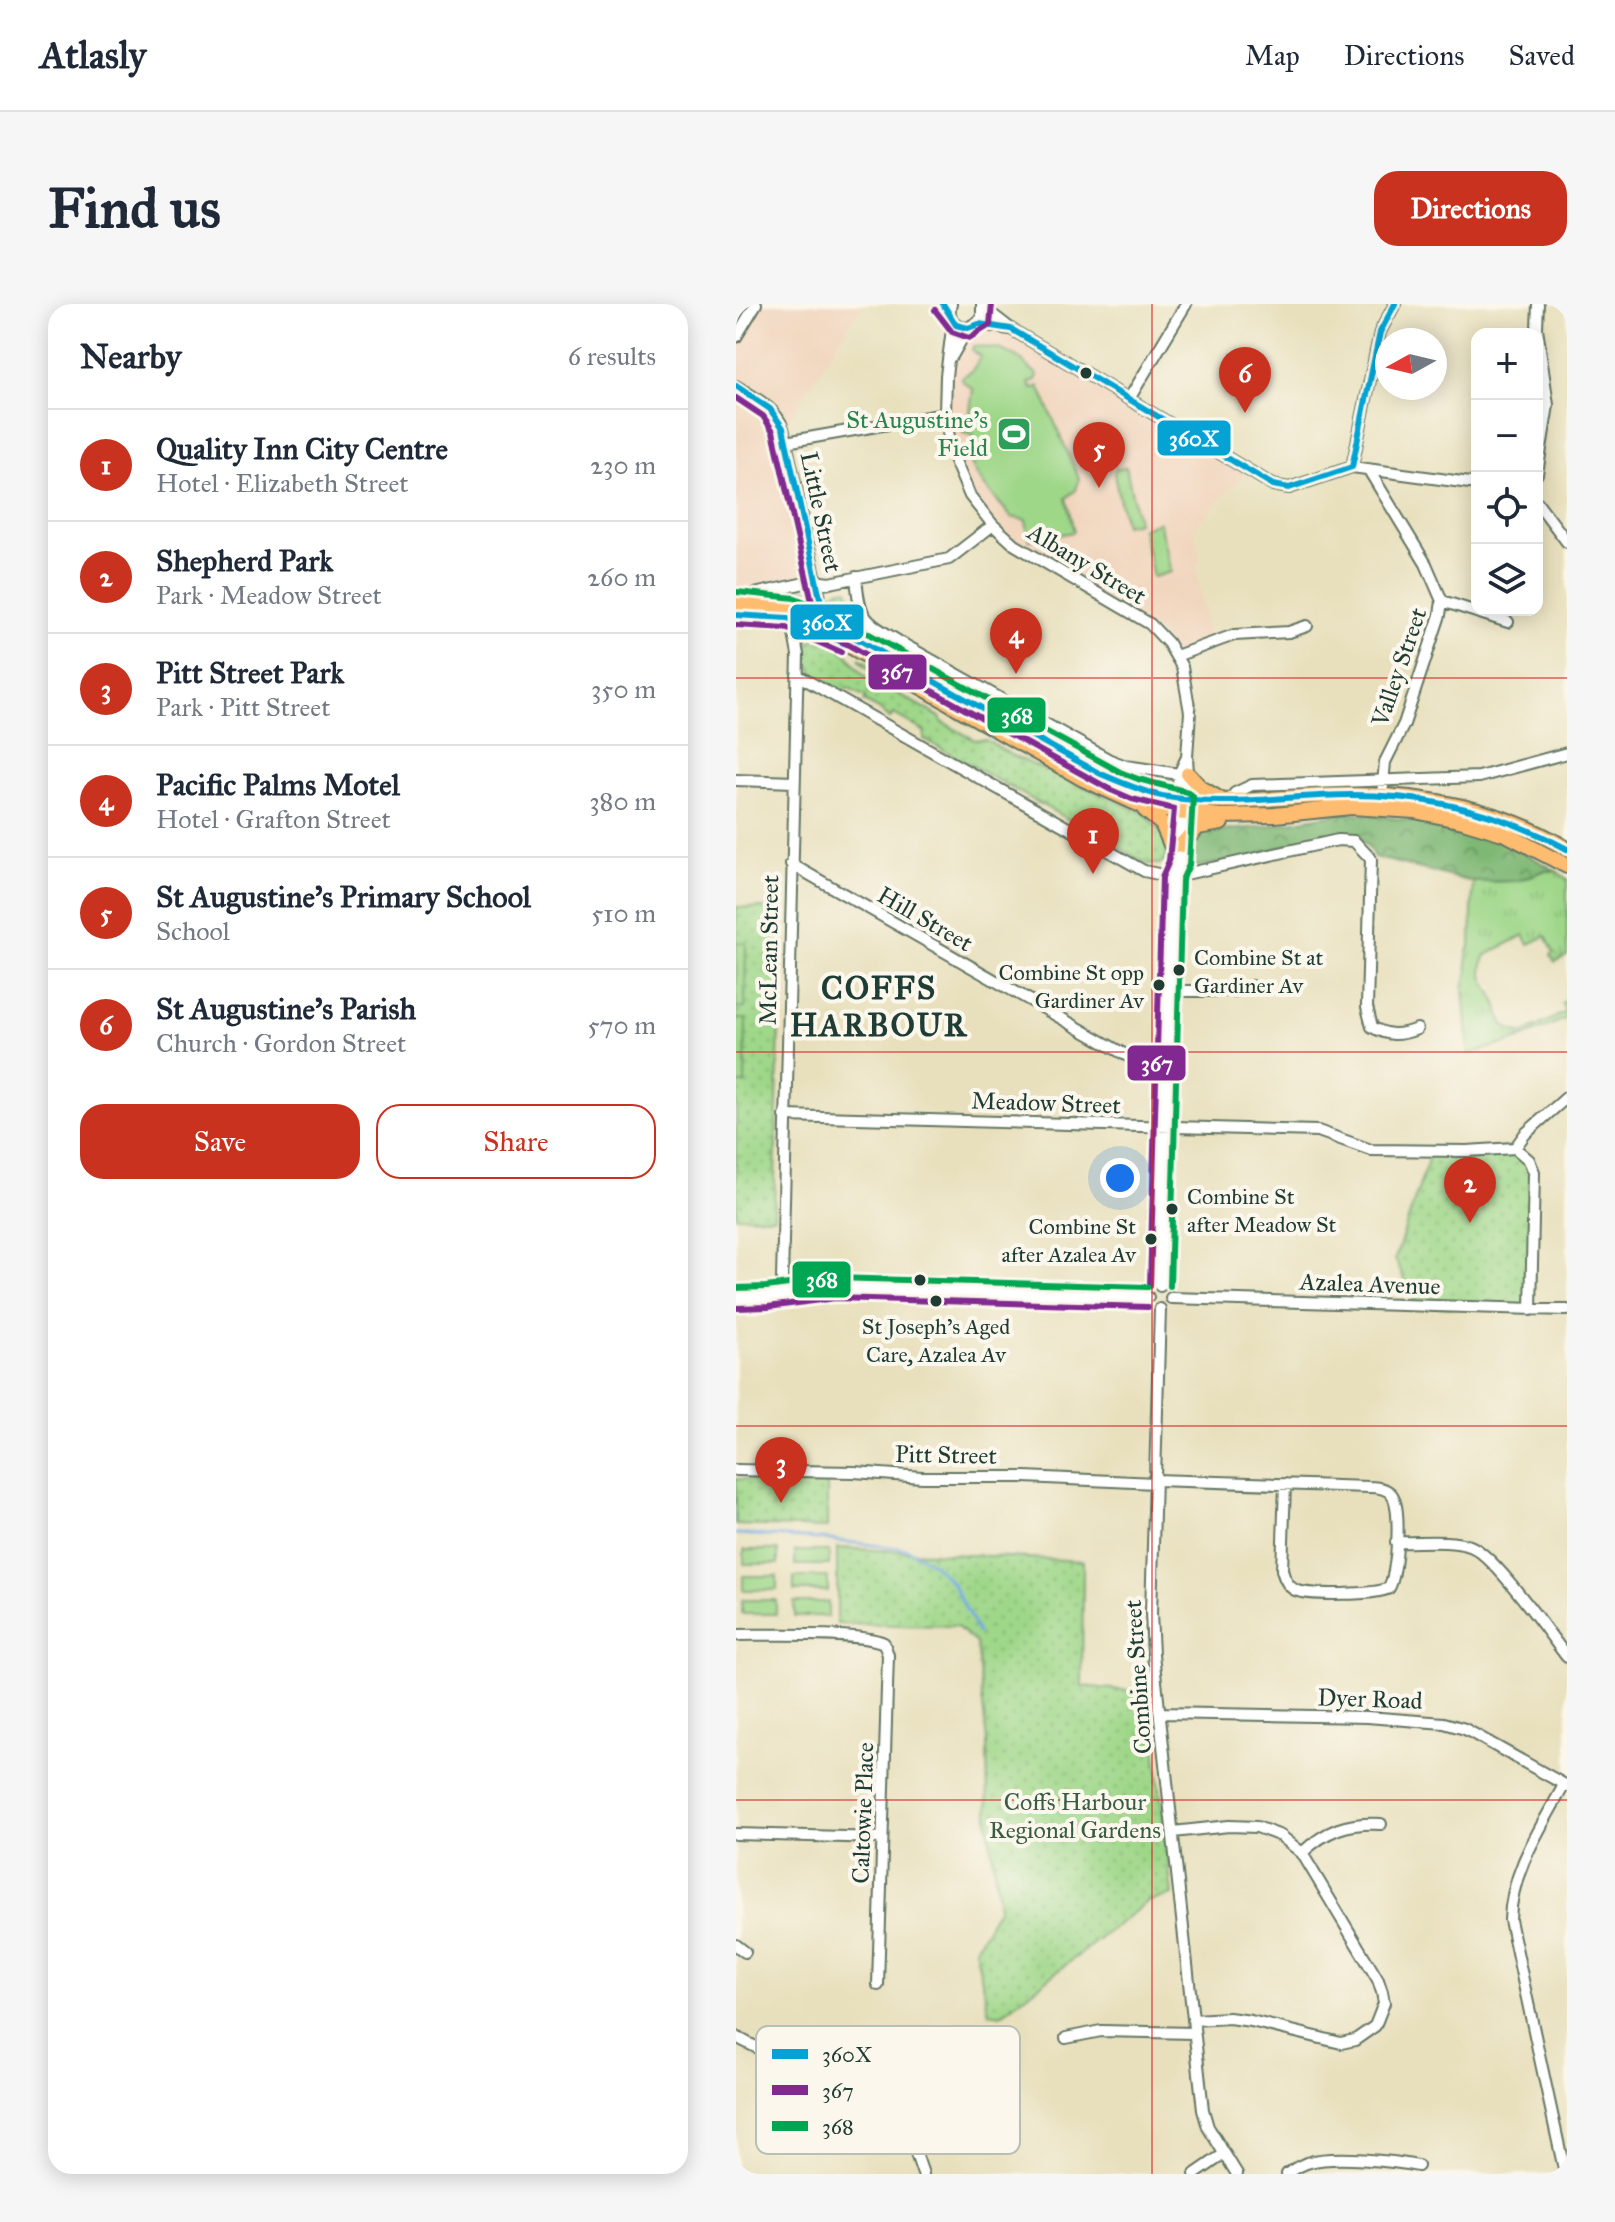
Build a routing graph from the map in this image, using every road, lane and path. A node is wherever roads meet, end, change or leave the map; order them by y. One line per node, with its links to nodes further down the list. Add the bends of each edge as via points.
1 (756, 304): 9 (street)
2 (1186, 304): 12 (street)
3 (1395, 304): 15 (street, via 1380,332)
4 (1538, 304): 17 (street, via 1548,405)
5 (983, 306): 7 (street, Albany Street); 8 (street)
6 (949, 310): 7 (street, via 961,327); 10 (street, Albany Street)
7 (973, 326): 8 (street); 10 (street, Albany Street)
8 (1011, 329): 12 (street)
9 (736, 337)
10 (949, 361): 13 (street, Albany Street)
11 (736, 386): 14 (street, Little Street, via 778,415)
12 (1129, 399): 15 (street, via 1279,487)
13 (945, 414): 14 (street); 20 (street, Albany Street, via 960,475)
14 (786, 442): 23 (street, Little Street)
15 (1352, 467): 16 (street)
16 (1370, 472): 18 (street); 25 (street, Valley Street, via 1426,564)
17 (1537, 472)
18 (1471, 483)
19 (1543, 510): 21 (street)
20 (993, 525): 22 (street, via 949,559); 32 (street, Albany Street, via 1027,553 1150,624)
21 (1567, 542)
22 (856, 577): 23 (street); 35 (street, via 860,611 898,641 1110,760)
23 (814, 581): 24 (street); 29 (street, Little Street, via 821,598)
24 (736, 600): 29 (highway, via 793,608)
25 (1442, 601): 28 (street); 38 (street, Valley Street, via 1404,724 1385,762)
26 (736, 615): 27 (highway)
27 (788, 618): 29 (highway); 31 (street, McLean Street)
28 (1508, 622)
29 (820, 625): 31 (street); 40 (highway, via 1095,785); 41 (highway, via 1116,781)
30 (1307, 626): 32 (street, via 1234,635)
31 (798, 655): 33 (street, McLean Street)
32 (1176, 656): 35 (street, Albany Street, via 1189,693)
33 (797, 675): 37 (street, McLean Street); 47 (street, via 1144,871)
34 (1567, 753): 38 (street, via 1479,777)
35 (1184, 774): 39 (highway); 41 (street, Albany Street)
36 (736, 780): 37 (street)
37 (794, 782): 45 (street, McLean Street)
38 (1383, 788): 39 (highway); 44 (highway, via 1508,820)
39 (1225, 798): 41 (highway)
40 (1138, 804): 41 (highway); 43 (highway, via 1162,824)
41 (1180, 806): 42 (highway); 43 (street)
42 (1275, 815): 43 (highway, via 1269,820 1202,826); 46 (highway, via 1366,807 1426,813 1506,834)
43 (1176, 846): 47 (street, via 1179,864)
44 (1567, 849)
45 (791, 864): 51 (street, Hill Street); 53 (street, McLean Street)
46 (1567, 866)
47 (1172, 877): 49 (street); 50 (street, via 1338,840 1354,841 1371,859 1367,1007 1372,1027 1387,1036)
48 (1252, 986): 49 (street)
49 (1169, 991): 51 (street)
50 (1417, 1029)
51 (1166, 1078): 54 (street)
52 (1567, 1097): 55 (street)
53 (785, 1116): 54 (street, Meadow Street); 57 (street, McLean Street)
54 (1165, 1126): 55 (street, Meadow Street, via 1318,1131 1371,1150); 56 (street)
55 (1515, 1148): 62 (street, via 1534,1172)
56 (1160, 1286): 58 (street); 60 (street)
57 (784, 1294): 58 (street, via 834,1288); 59 (street)
58 (1148, 1297): 61 (street)
59 (736, 1298)
60 (1171, 1298): 61 (street); 62 (street, Azalea Avenue)
61 (1160, 1309): 65 (street, Combine Street)
62 (1531, 1310): 63 (street, Azalea Avenue)
63 (1567, 1310)
64 (736, 1470): 65 (street, Pitt Street)
65 (1155, 1481): 66 (street, Pitt Street); 70 (street, Combine Street, via 1151,1623)
66 (1285, 1484): 67 (street, via 1385,1489 1396,1506); 67 (street, via 1282,1570 1292,1588 1383,1591 1394,1577)
67 (1396, 1542): 69 (street, via 1475,1547)
68 (736, 1635): 75 (street, Caltowie Place, via 884,1643 888,1655)
69 (1567, 1657)
70 (1160, 1713): 71 (street, Dyer Road, via 1444,1723 1465,1729); 73 (street, Combine Street)
71 (1566, 1785): 90 (street, via 1520,1868 1510,1903)
72 (1381, 1824): 76 (street, via 1340,1827)
73 (1173, 1832): 76 (street, via 1257,1827 1281,1836); 78 (street, Combine Street)
74 (736, 1834): 75 (street)
75 (882, 1838): 77 (street, Caltowie Place)
76 (1302, 1853): 78 (street, via 1378,1980 1384,2003 1375,2026 1341,2043 1251,2021)
77 (878, 1985)
78 (1193, 2020): 79 (street, Combine Street)
79 (1194, 2033): 81 (street, via 1101,2031); 84 (street, Combine Street, via 1205,2120)
80 (736, 2037): 82 (street)
81 (1066, 2038)
82 (756, 2048)
83 (916, 2154): 86 (street)
84 (1224, 2154): 87 (street); 88 (street, Combine Street)
85 (1418, 2166): 89 (street, via 1324,2160)
86 (923, 2174)
87 (1195, 2174)
88 (1237, 2174)
89 (1287, 2174)
90 (1565, 2174)

